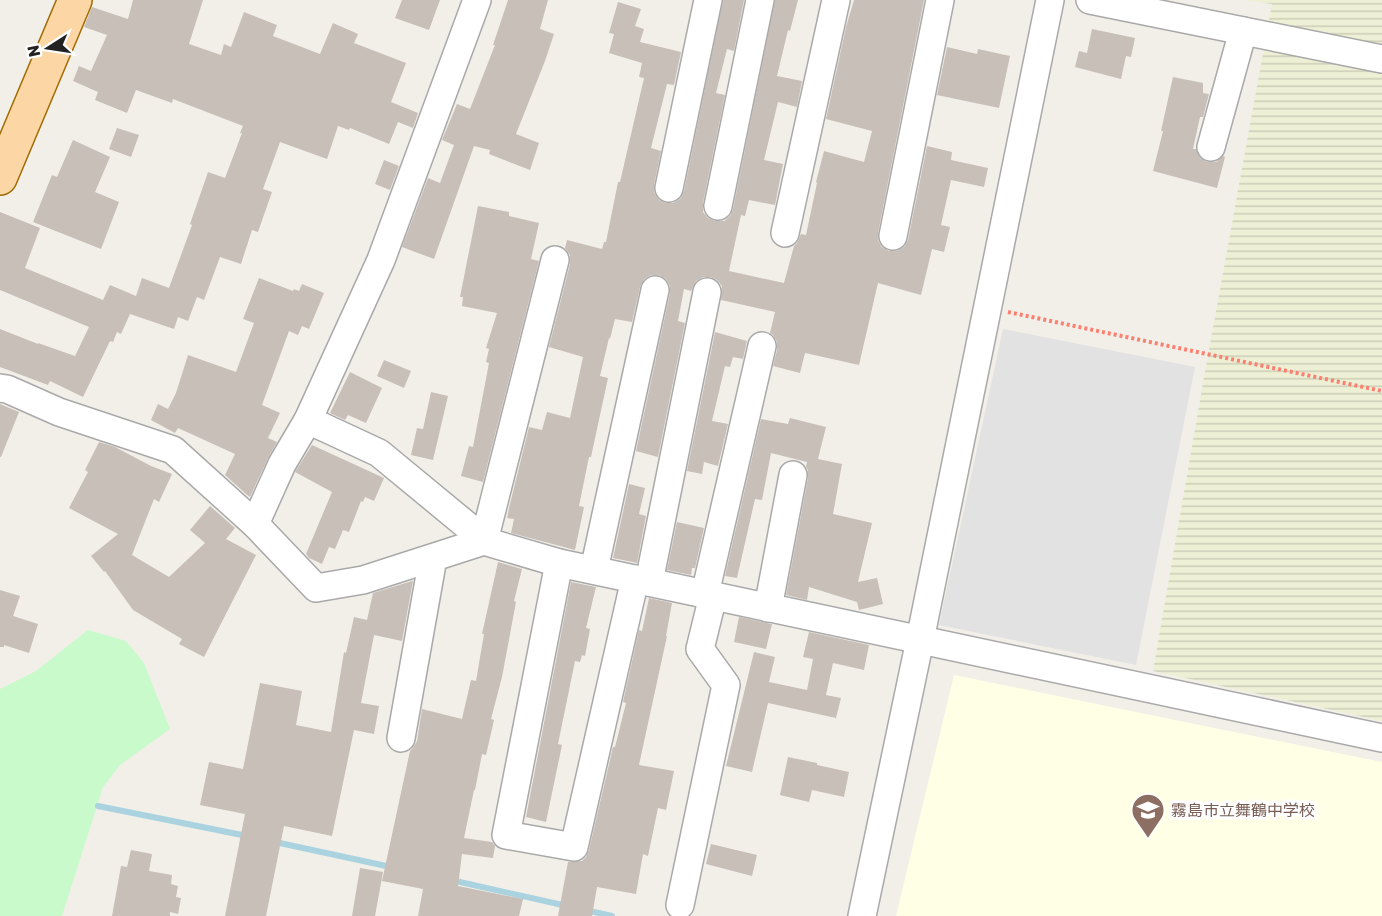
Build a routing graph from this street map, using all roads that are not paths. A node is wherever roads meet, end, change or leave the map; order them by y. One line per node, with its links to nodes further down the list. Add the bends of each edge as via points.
1 (75, 0): 12 (main road)
2 (477, 0): 22 (street, via 381,260)
3 (708, 0): 13 (street)
4 (760, 0): 14 (street)
5 (836, 0): 15 (street)
6 (940, 0): 16 (street)
7 (1050, 0): 32 (street)
8 (1090, 0): 9 (street)
9 (1243, 31): 10 (street); 11 (street)
10 (1382, 58)
11 (1211, 147)
12 (0, 178)
13 (669, 188)
14 (718, 206)
15 (785, 233)
16 (893, 236)
17 (555, 260): 25 (street)
18 (655, 290): 28 (street)
19 (707, 292): 29 (street)
20 (762, 346): 30 (street)
21 (0, 388): 24 (street, via 173,450)
22 (309, 420): 24 (street, via 282,464); 25 (street, via 379,453)
23 (793, 475): 31 (street)
24 (255, 524): 26 (street, via 316,588)
25 (484, 541): 26 (street); 27 (street)
26 (433, 558): 33 (street)
27 (559, 563): 28 (street); 29 (street, via 506,835 574,847)
28 (594, 570): 29 (street)
29 (642, 581): 30 (street)
30 (709, 595): 31 (street); 35 (street, via 700,650 726,685)
31 (768, 608): 32 (street)
32 (920, 640): 34 (street); 36 (street)
33 (400, 738)
34 (1382, 738)
35 (680, 905)
36 (862, 916)

